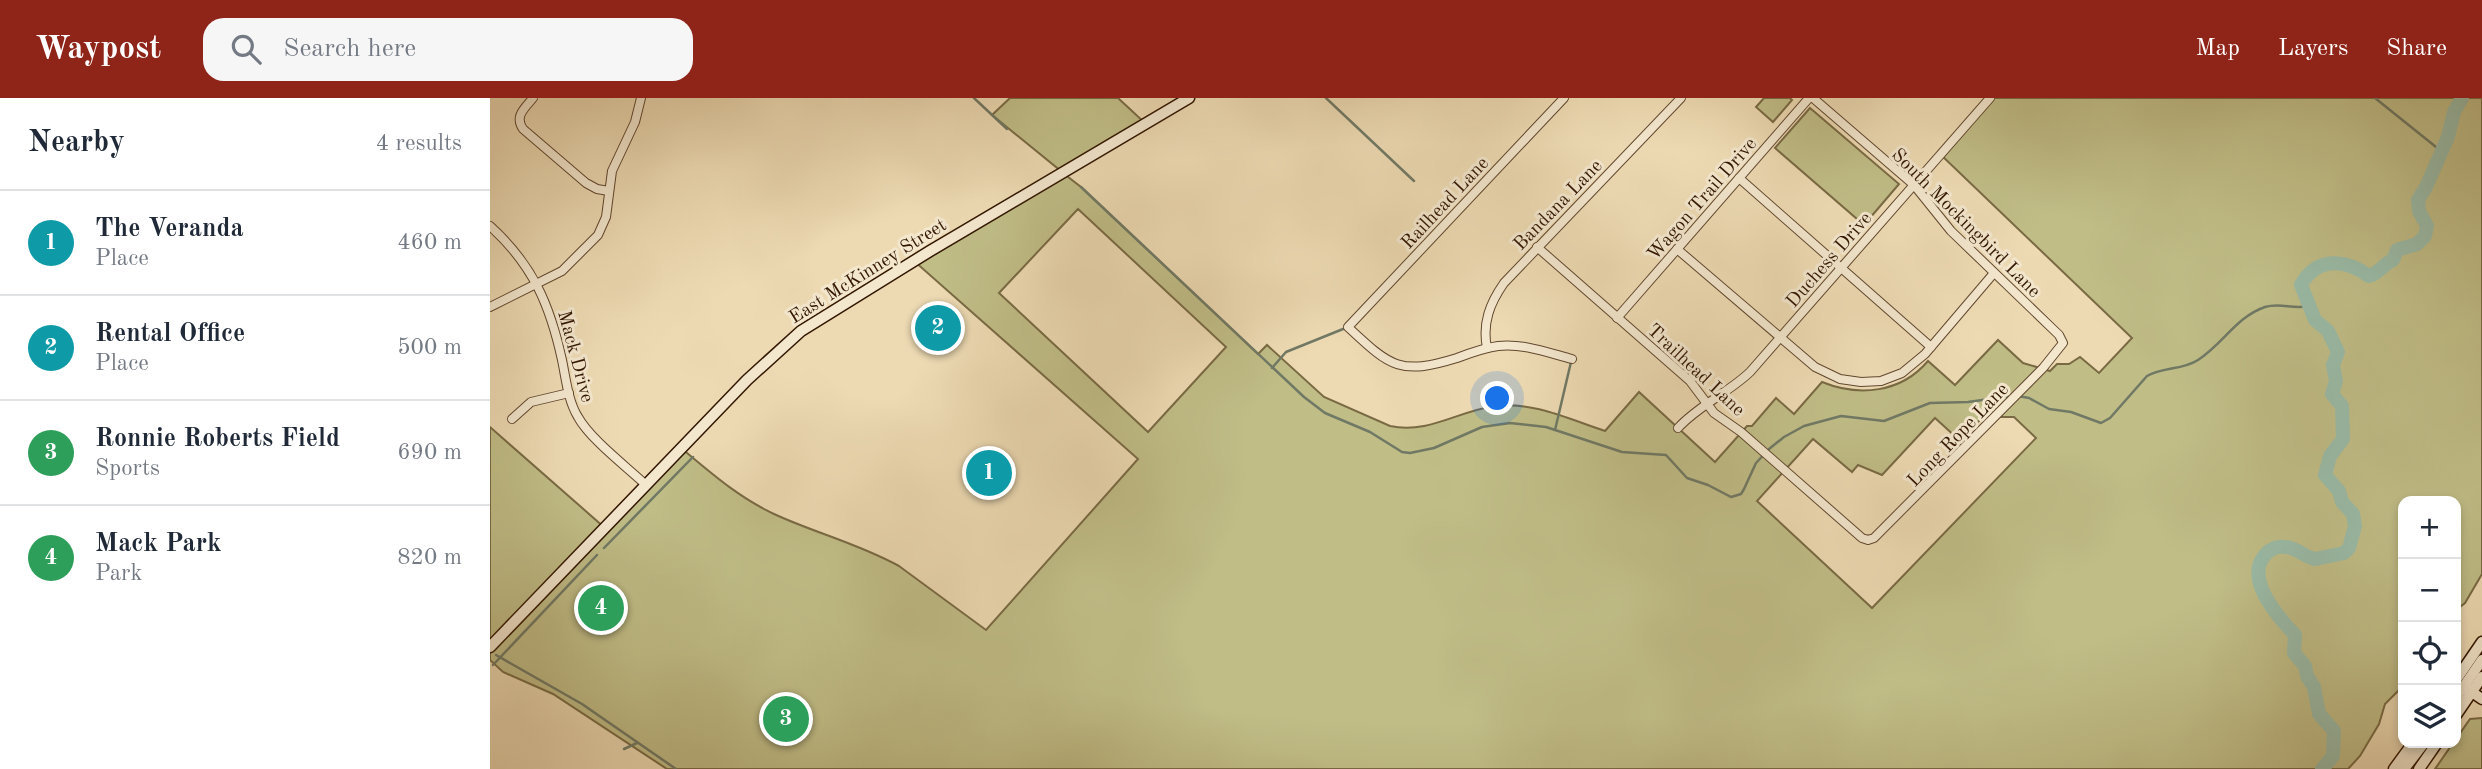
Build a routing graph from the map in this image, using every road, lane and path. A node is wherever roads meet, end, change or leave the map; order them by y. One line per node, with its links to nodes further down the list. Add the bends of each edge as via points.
1 (533, 98): 10 (street, via 520,114 521,127 582,180)
2 (641, 98): 10 (street, via 612,171)
3 (1564, 98): 22 (street, Railhead Lane, via 1348,327 1374,351 1404,366 1428,367)
4 (1681, 98): 12 (street, Bandana Lane)
5 (1811, 98): 8 (street, Wagon Trail Drive); 9 (street, South Mockingbird Lane)
6 (1990, 98): 9 (street, Duchess Drive)
7 (1182, 100): 28 (main road, East McKinney Street, via 801,331)
8 (1739, 178): 13 (street, Wagon Trail Drive); 14 (street)
9 (1914, 185): 14 (street, Duchess Drive); 15 (street, South Mockingbird Lane, via 1951,231)
10 (609, 191): 16 (street, via 598,235 568,267)
11 (490, 226): 16 (street, Mack Drive)
12 (1537, 247): 18 (street, Trailhead Lane); 22 (street, Bandana Lane, via 1495,298 1486,320)
13 (1678, 249): 18 (street, Wagon Trail Drive); 19 (street)
14 (1842, 267): 19 (street, Duchess Drive); 21 (street)
15 (1994, 273): 20 (street, South Mockingbird Lane); 21 (street)
16 (537, 284): 17 (street); 24 (street, Mack Drive, via 553,320)
17 (490, 307)
18 (1617, 318): 25 (street, Trailhead Lane, via 1687,379)
19 (1780, 337): 21 (street, via 1822,372 1861,382 1892,378); 25 (street, Duchess Drive, via 1747,374)
20 (2063, 343): 29 (street, Long Rope Lane, via 1898,517)
21 (1931, 346)
22 (1487, 348): 23 (street, via 1502,345)
23 (1572, 359)
24 (569, 393): 26 (street, via 536,400); 28 (street, Mack Drive, via 582,424)
25 (1706, 403): 27 (street, Duchess Drive); 29 (street, Trailhead Lane)
26 (512, 419)
27 (1678, 428)
28 (646, 485): 31 (main road, East McKinney Street)
29 (1868, 540)
30 (2482, 642): 34 (main road)
31 (490, 648)
32 (2482, 660): 34 (main road)
33 (2482, 677): 34 (main road)
34 (2464, 686): 35 (main road)
35 (2482, 699)
36 (2409, 748): 39 (main road)
37 (2420, 748): 40 (main road)
38 (2434, 748): 41 (main road)
39 (2394, 769)
40 (2404, 769)
41 (2419, 769)

